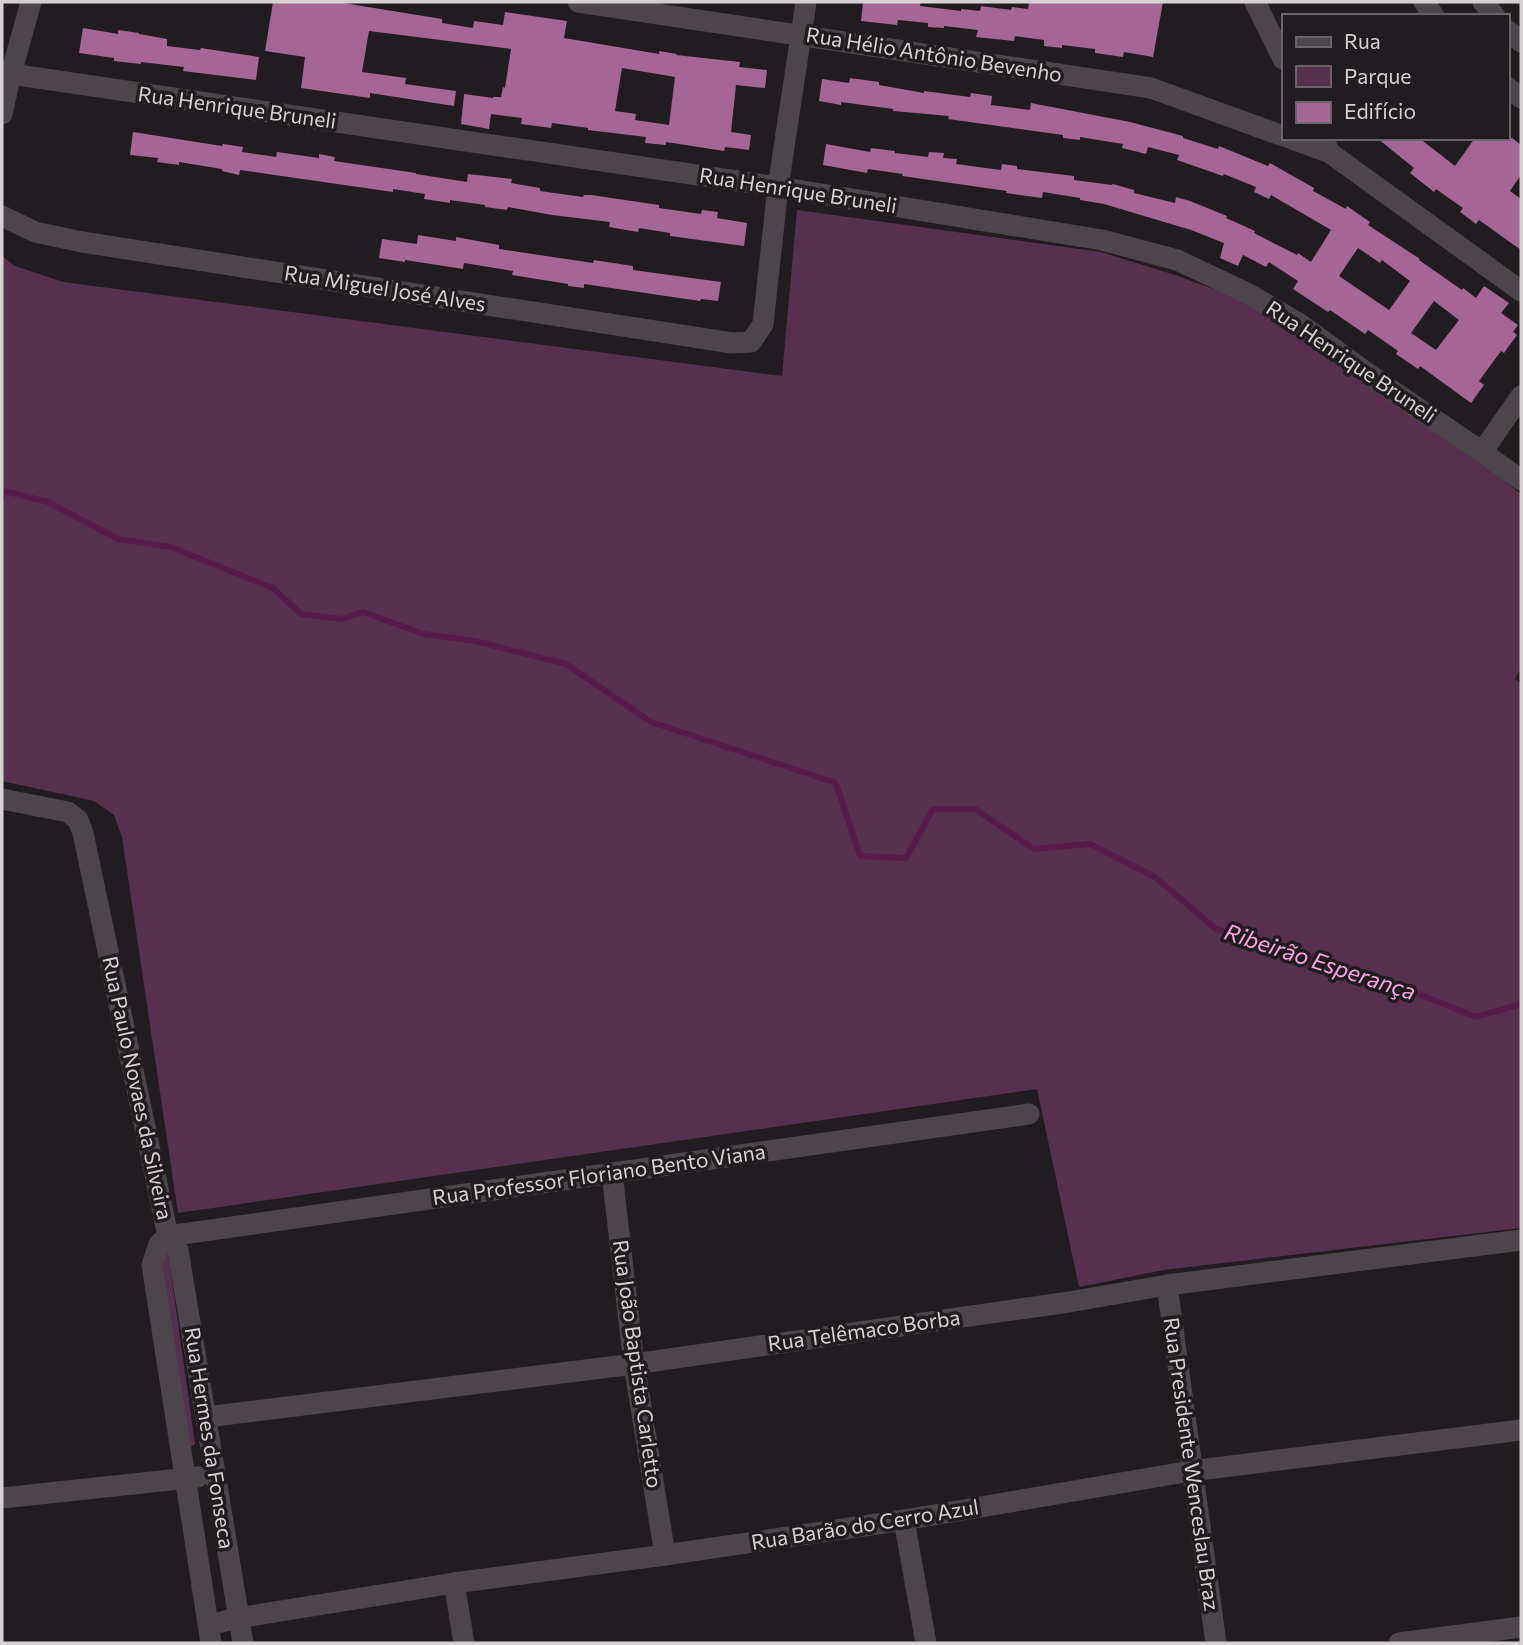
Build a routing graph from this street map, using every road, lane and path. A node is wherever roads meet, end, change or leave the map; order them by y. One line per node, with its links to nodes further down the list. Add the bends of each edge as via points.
1 (31, 2): 7 (street)
2 (578, 2): 5 (street, Rua Hélio Antônio Bevenho)
3 (806, 2): 5 (street)
4 (1255, 2): 6 (street)
5 (802, 35): 9 (street, Rua Hélio Antônio Bevenho, via 1151,88); 12 (street)
6 (1282, 57)
7 (11, 74): 8 (street); 12 (street, Rua Henrique Bruneli)
8 (2, 114)
9 (1282, 136)
10 (1298, 140): 11 (street)
11 (1326, 146): 14 (street)
12 (778, 187): 13 (street, Rua Miguel José Alves, via 763,324 751,342 732,343 82,242 35,232); 16 (street, Rua Henrique Bruneli, via 1102,240 1177,260 1300,324)
13 (2, 216)
14 (1521, 291)
15 (1521, 396): 16 (street)
16 (1482, 452): 17 (street, Rua Henrique Bruneli)
17 (1521, 480)
18 (2, 799): 21 (street, Rua Paulo Novaes da Silveira, via 68,812 83,832)
19 (1029, 1114): 20 (street, Rua Professor Floriano Bento Viana)
20 (611, 1173): 21 (street, Rua Professor Floriano Bento Viana); 24 (street, Rua João Baptista Carletto)
21 (168, 1236): 25 (street, Rua Hermes da Fonseca, via 178,1250); 29 (street, Rua Paulo Novaes da Silveira, via 159,1244 152,1265)
22 (1521, 1240): 23 (street, Rua Telêmaco Borba)
23 (1167, 1285): 24 (street, Rua Telêmaco Borba); 27 (street, Rua Presidente Wenceslau Braz)
24 (634, 1364): 25 (street, Rua Telêmaco Borba); 32 (street, Rua João Baptista Carletto)
25 (206, 1417): 28 (street, Rua Hermes da Fonseca)
26 (1521, 1430): 27 (street, Rua Barão do Cerro Azul)
27 (1191, 1471): 31 (street, Rua Barão do Cerro Azul); 40 (street, Rua Presidente Wenceslau Braz)
28 (215, 1475): 29 (street); 34 (street, Rua Hermes da Fonseca)
29 (184, 1478): 30 (street); 36 (street, Rua Paulo Novaes da Silveira)
30 (2, 1498)
31 (904, 1520): 32 (street, Rua Barão do Cerro Azul); 39 (street)
32 (665, 1555): 33 (street, Rua Barão do Cerro Azul)
33 (454, 1583): 34 (street, Rua Barão do Cerro Azul); 38 (street)
34 (239, 1618): 36 (street, Rua Barão do Cerro Azul); 37 (street, Rua Hermes da Fonseca)
35 (1521, 1627): 41 (street)
36 (210, 1634)
37 (243, 1643)
38 (464, 1643)
39 (926, 1643)
40 (1216, 1643)
41 (1399, 1643)

